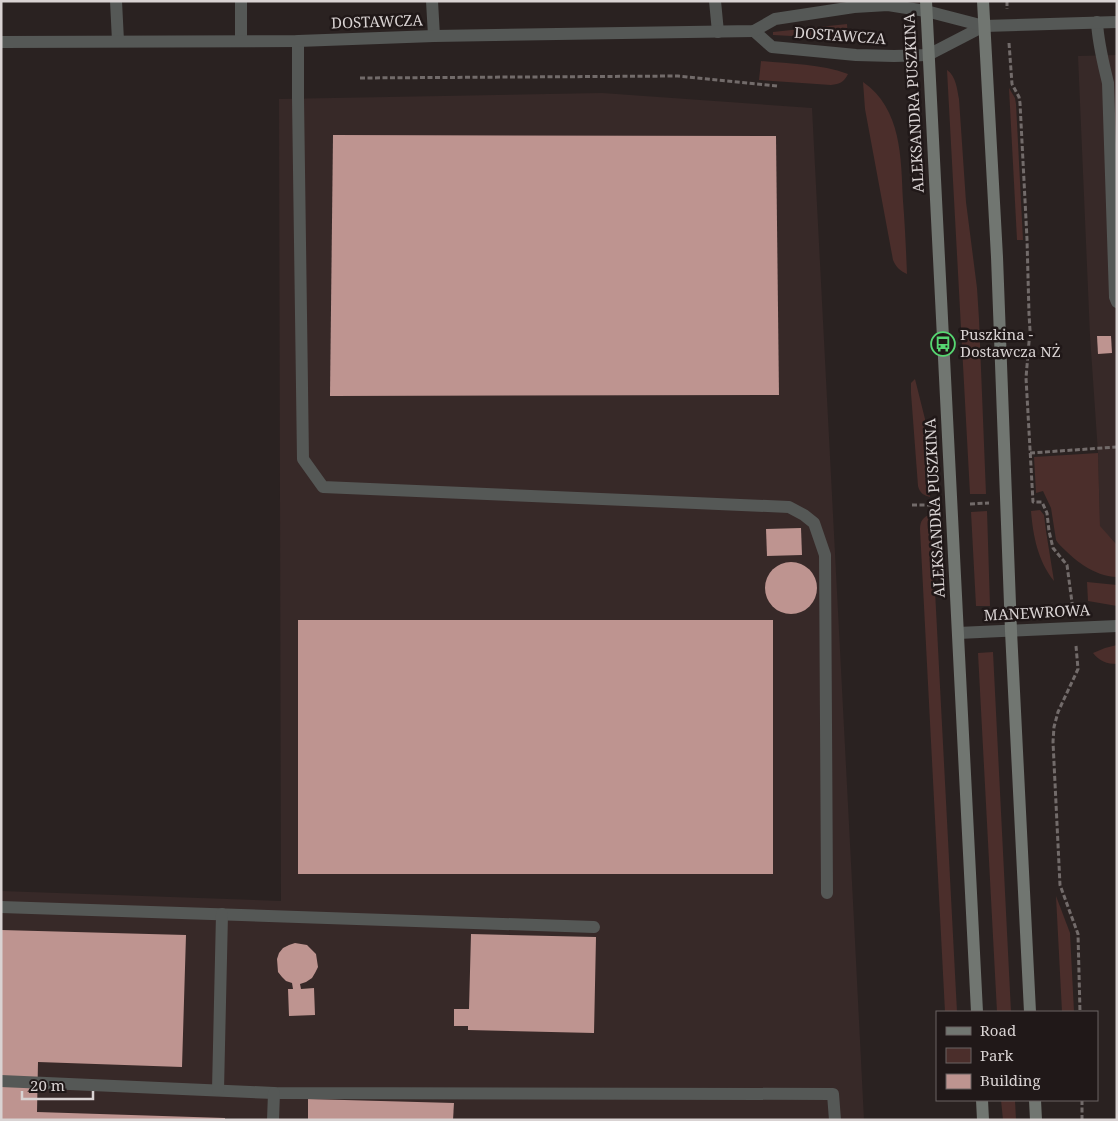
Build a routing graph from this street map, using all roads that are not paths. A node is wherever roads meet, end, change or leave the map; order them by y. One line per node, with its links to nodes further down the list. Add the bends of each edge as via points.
1 (116, 1): 13 (street)
2 (241, 1): 14 (street)
3 (432, 1): 12 (street)
4 (715, 1): 11 (street)
5 (983, 1): 9 (main road)
6 (926, 6): 9 (street, DOSTAWCZA); 10 (street, DOSTAWCZA, via 854,7 775,19); 17 (main road, ALEKSANDRA PUSZKINA)
7 (1097, 22): 8 (street); 9 (street); 18 (street, via 1108,83)
8 (1117, 22)
9 (984, 26): 17 (street, DOSTAWCZA); 20 (main road)
10 (754, 31): 11 (street, DOSTAWCZA); 17 (street, DOSTAWCZA, via 772,46 856,55)
11 (718, 32): 12 (street, DOSTAWCZA)
12 (434, 36): 15 (street, DOSTAWCZA)
13 (118, 41): 14 (street, DOSTAWCZA); 16 (street, DOSTAWCZA)
14 (241, 41): 15 (street, DOSTAWCZA)
15 (298, 41): 22 (street, via 303,459 323,487 789,507 814,523 825,555)
16 (1, 42)
17 (928, 55): 21 (main road, ALEKSANDRA PUSZKINA)
18 (1117, 302)
19 (1117, 626): 20 (street, MANEWROWA)
20 (1011, 631): 21 (street, MANEWROWA); 27 (main road)
21 (958, 633): 26 (main road, ALEKSANDRA PUSZKINA)
22 (827, 893)
23 (1, 907): 24 (street)
24 (222, 914): 25 (street); 29 (street)
25 (594, 927)
26 (977, 1011)
27 (1030, 1011)
28 (1, 1081): 29 (street)
29 (218, 1090): 30 (street)
30 (274, 1093): 33 (street); 34 (street, via 833,1094)
31 (982, 1101): 35 (main road)
32 (1035, 1101): 36 (main road)
33 (273, 1120)
34 (835, 1120)
35 (983, 1120)
36 (1036, 1120)

